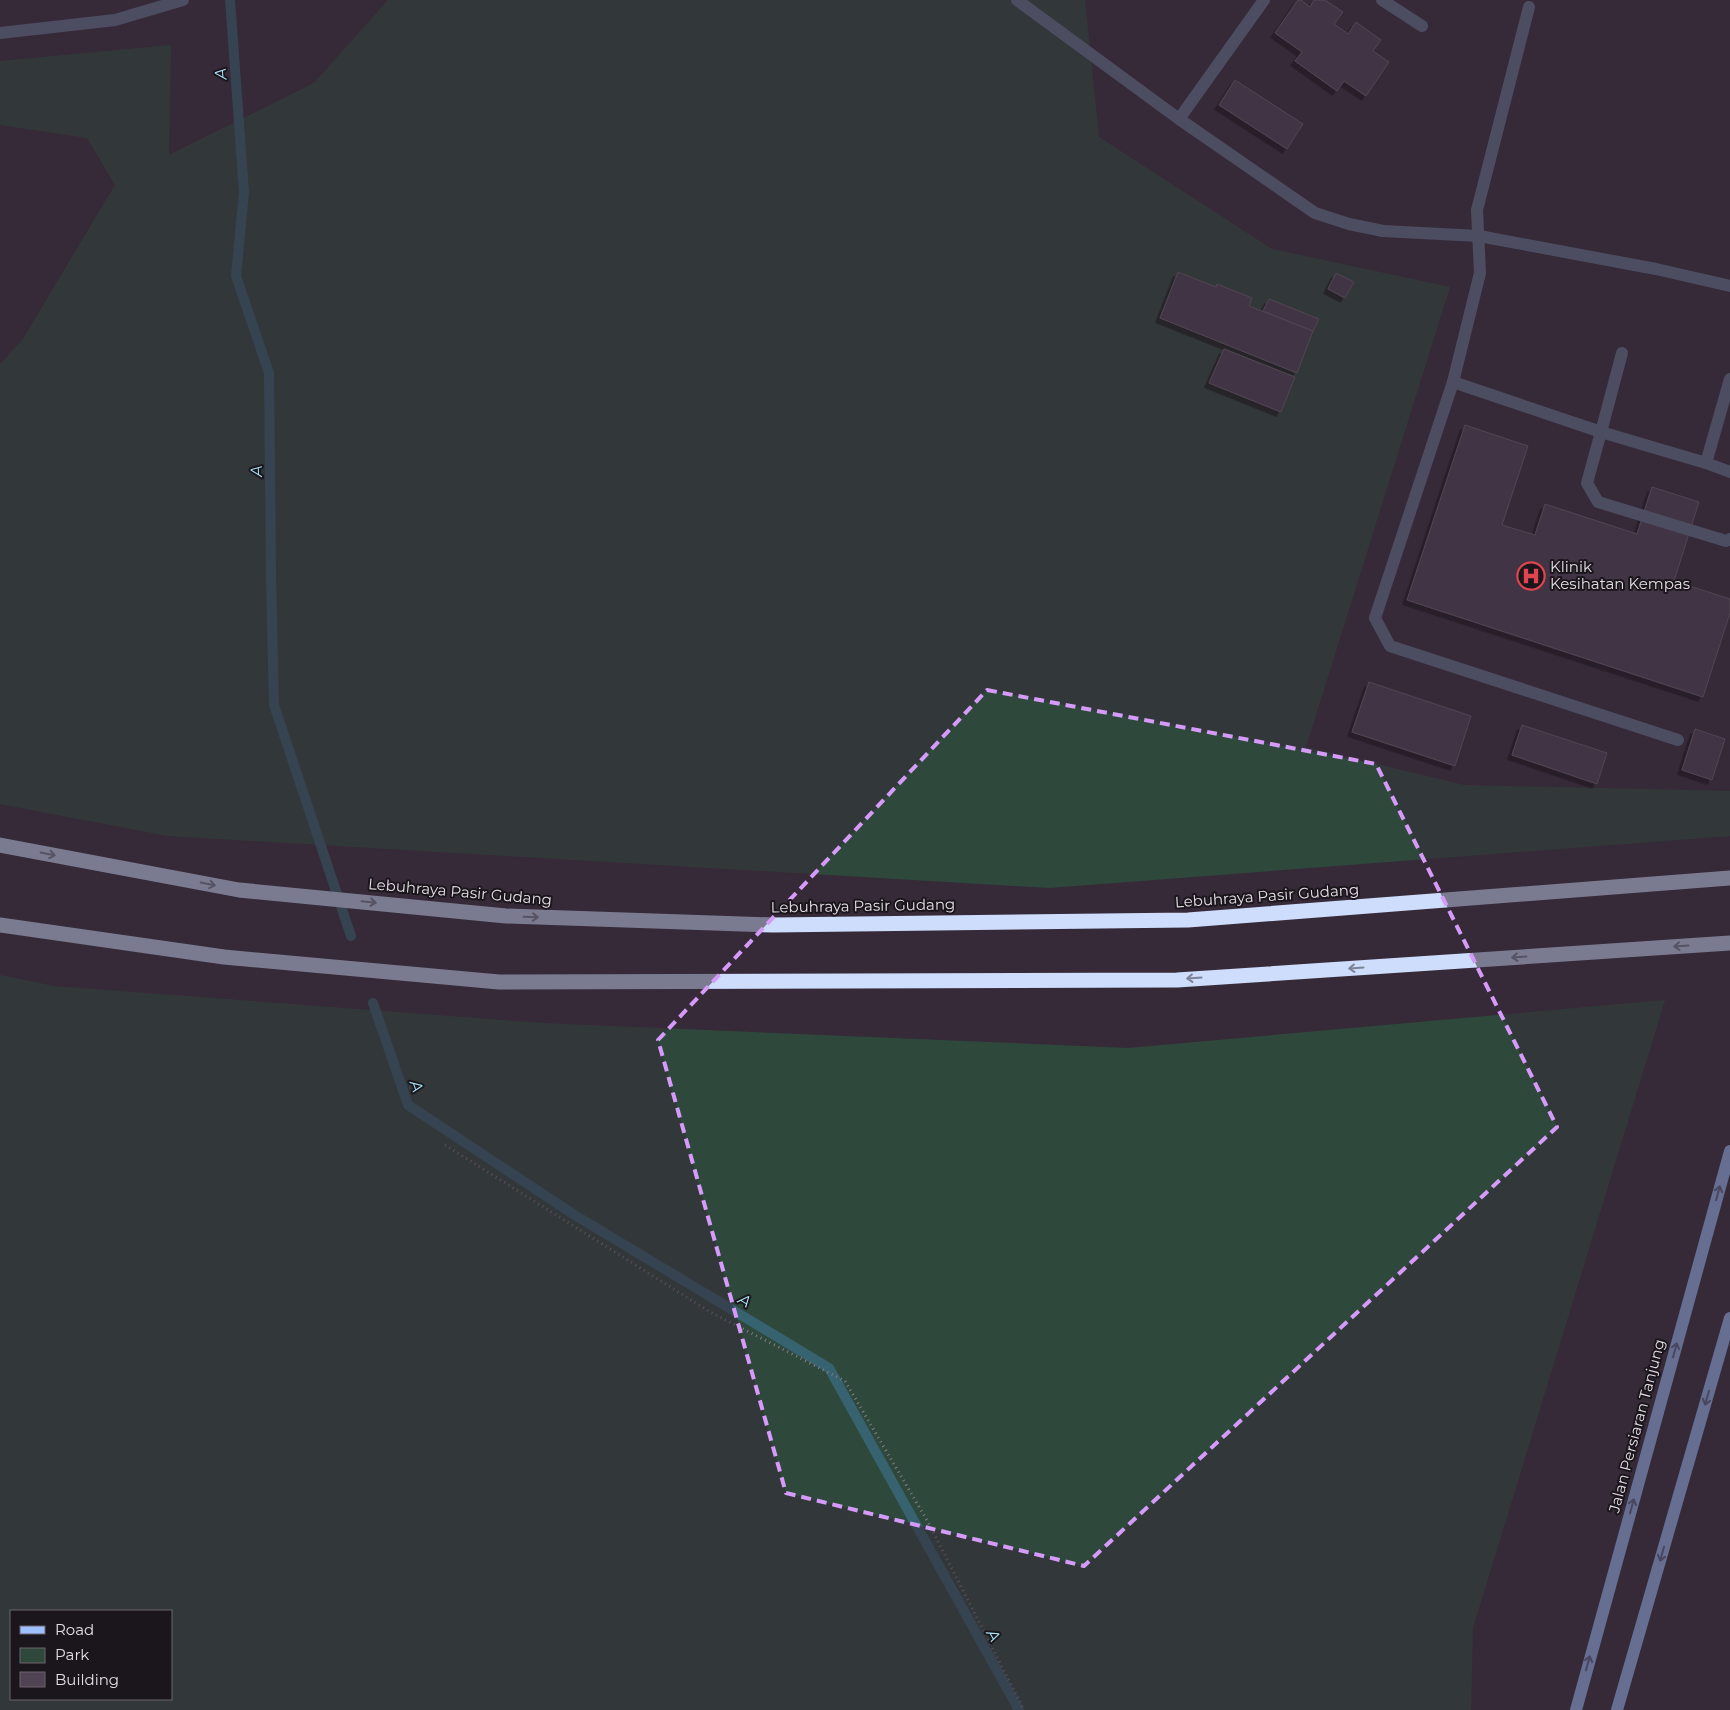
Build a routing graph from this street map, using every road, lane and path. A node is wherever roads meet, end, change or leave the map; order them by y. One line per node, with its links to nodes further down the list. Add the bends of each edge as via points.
1 (183, 0): 7 (street, via 116,20)
2 (1016, 0): 8 (street)
3 (1264, 0): 8 (street)
4 (1382, 0): 6 (street)
5 (1530, 7): 9 (street, via 1477,210)
6 (1422, 26)
7 (0, 33)
8 (1179, 119): 9 (street, via 1315,213 1383,231)
9 (1479, 236): 10 (street); 13 (street, via 1480,273)
10 (1730, 286)
11 (1622, 353): 14 (street)
12 (1730, 379): 15 (street)
13 (1453, 382): 14 (street); 18 (street, via 1375,618 1390,646)
14 (1601, 432): 15 (street); 17 (street, via 1587,483 1598,502 1726,541)
15 (1706, 464): 16 (street)
16 (1730, 472)
17 (1730, 539)
18 (1678, 740)
19 (0, 845): 20 (highway, Lebuhraya Pasir Gudang, one-way to 20, via 239,890 506,916 774,925 1188,920)
20 (1728, 879)
21 (0, 925): 22 (highway, one-way to 21, via 1177,980 499,982 224,957)
22 (1730, 943)
23 (445, 1145): 26 (path, via 710,1312 845,1381 928,1522)
24 (1730, 1151): 27 (main road, Jalan Persiaran Tanjung, one-way to 24)
25 (1730, 1318): 28 (main road, one-way to 28)
26 (1024, 1710)
27 (1576, 1710)
28 (1617, 1710)

